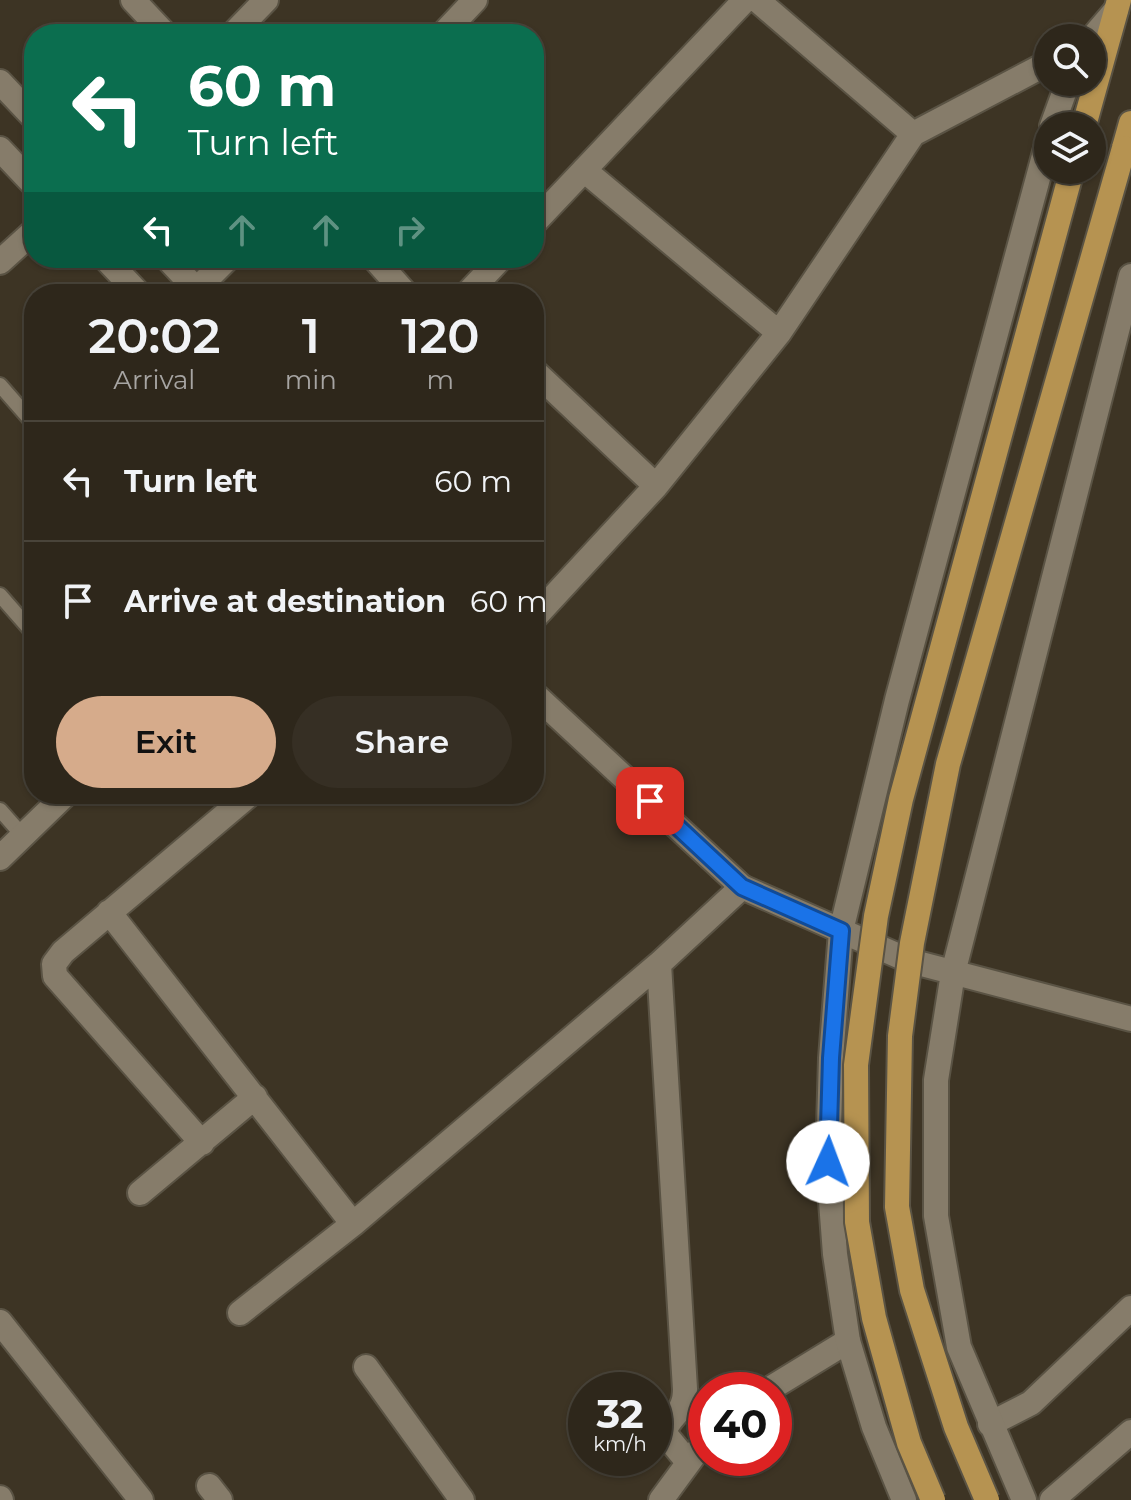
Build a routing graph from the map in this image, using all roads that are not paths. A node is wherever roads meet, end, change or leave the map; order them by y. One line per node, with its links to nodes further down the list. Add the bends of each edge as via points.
1 (133, 0): 7 (street)
2 (266, 0): 8 (street)
3 (475, 0): 9 (street)
4 (745, 0): 18 (street)
5 (757, 0): 16 (street)
6 (1117, 5): 10 (street); 14 (highway)
7 (156, 24)
8 (243, 24)
9 (452, 24)
10 (1103, 24)
11 (1034, 70): 16 (street)
12 (0, 82): 13 (street)
13 (24, 107)
14 (1088, 112)
15 (1131, 123): 74 (highway, bridge, via 948,764 912,943 900,1036 897,1207 912,1290 956,1427)
16 (913, 134): 36 (street)
17 (0, 149): 19 (street)
18 (584, 170): 22 (street); 36 (street)
19 (24, 174)
20 (1036, 184): 52 (street, via 897,700)
21 (1068, 184): 73 (highway, bridge, via 901,799 876,916 856,1065 857,1222 871,1304 909,1443)
22 (544, 212)
23 (24, 240): 24 (street)
24 (0, 262)
25 (114, 268): 31 (street)
26 (175, 268): 32 (street)
27 (218, 268): 33 (street)
28 (383, 268): 34 (street)
29 (492, 268): 35 (street)
30 (1131, 276): 54 (street)
31 (130, 284)
32 (188, 284)
33 (202, 284)
34 (397, 284)
35 (476, 284)
36 (779, 333): 40 (street)
37 (544, 380): 40 (street)
38 (0, 385): 39 (lane)
39 (24, 413)
40 (656, 486): 42 (street)
41 (0, 595): 43 (lane)
42 (544, 607)
43 (24, 623)
44 (544, 703): 50 (street)
45 (56, 804): 48 (street)
46 (238, 804): 51 (street)
47 (0, 810): 48 (lane)
48 (23, 836): 49 (street)
49 (0, 858)
50 (742, 887): 52 (street); 53 (street)
51 (109, 912): 56 (street); 57 (street, via 63,952 54,964 55,976)
52 (841, 931): 54 (street); 63 (street, via 828,1162)
53 (659, 964): 59 (street); 68 (street, via 685,1389 681,1412 664,1433)
54 (953, 973): 55 (street); 66 (street, via 936,1080 936,1216 959,1347)
55 (1131, 1019)
56 (255, 1097): 57 (street); 59 (street)
57 (202, 1143): 58 (street)
58 (140, 1193)
59 (353, 1224): 61 (street)
60 (1131, 1308): 66 (street, via 1031,1403)
61 (240, 1313)
62 (0, 1322): 69 (street)
63 (848, 1341): 65 (street); 72 (street, via 874,1427)
64 (366, 1367): 70 (street)
65 (792, 1375)
66 (990, 1424): 75 (street)
67 (1131, 1432): 76 (street)
68 (688, 1462): 71 (street)
69 (141, 1500)
70 (462, 1500)
71 (661, 1500)
72 (904, 1500)
73 (933, 1500)
74 (987, 1500)
75 (1024, 1500)
76 (1052, 1500)

